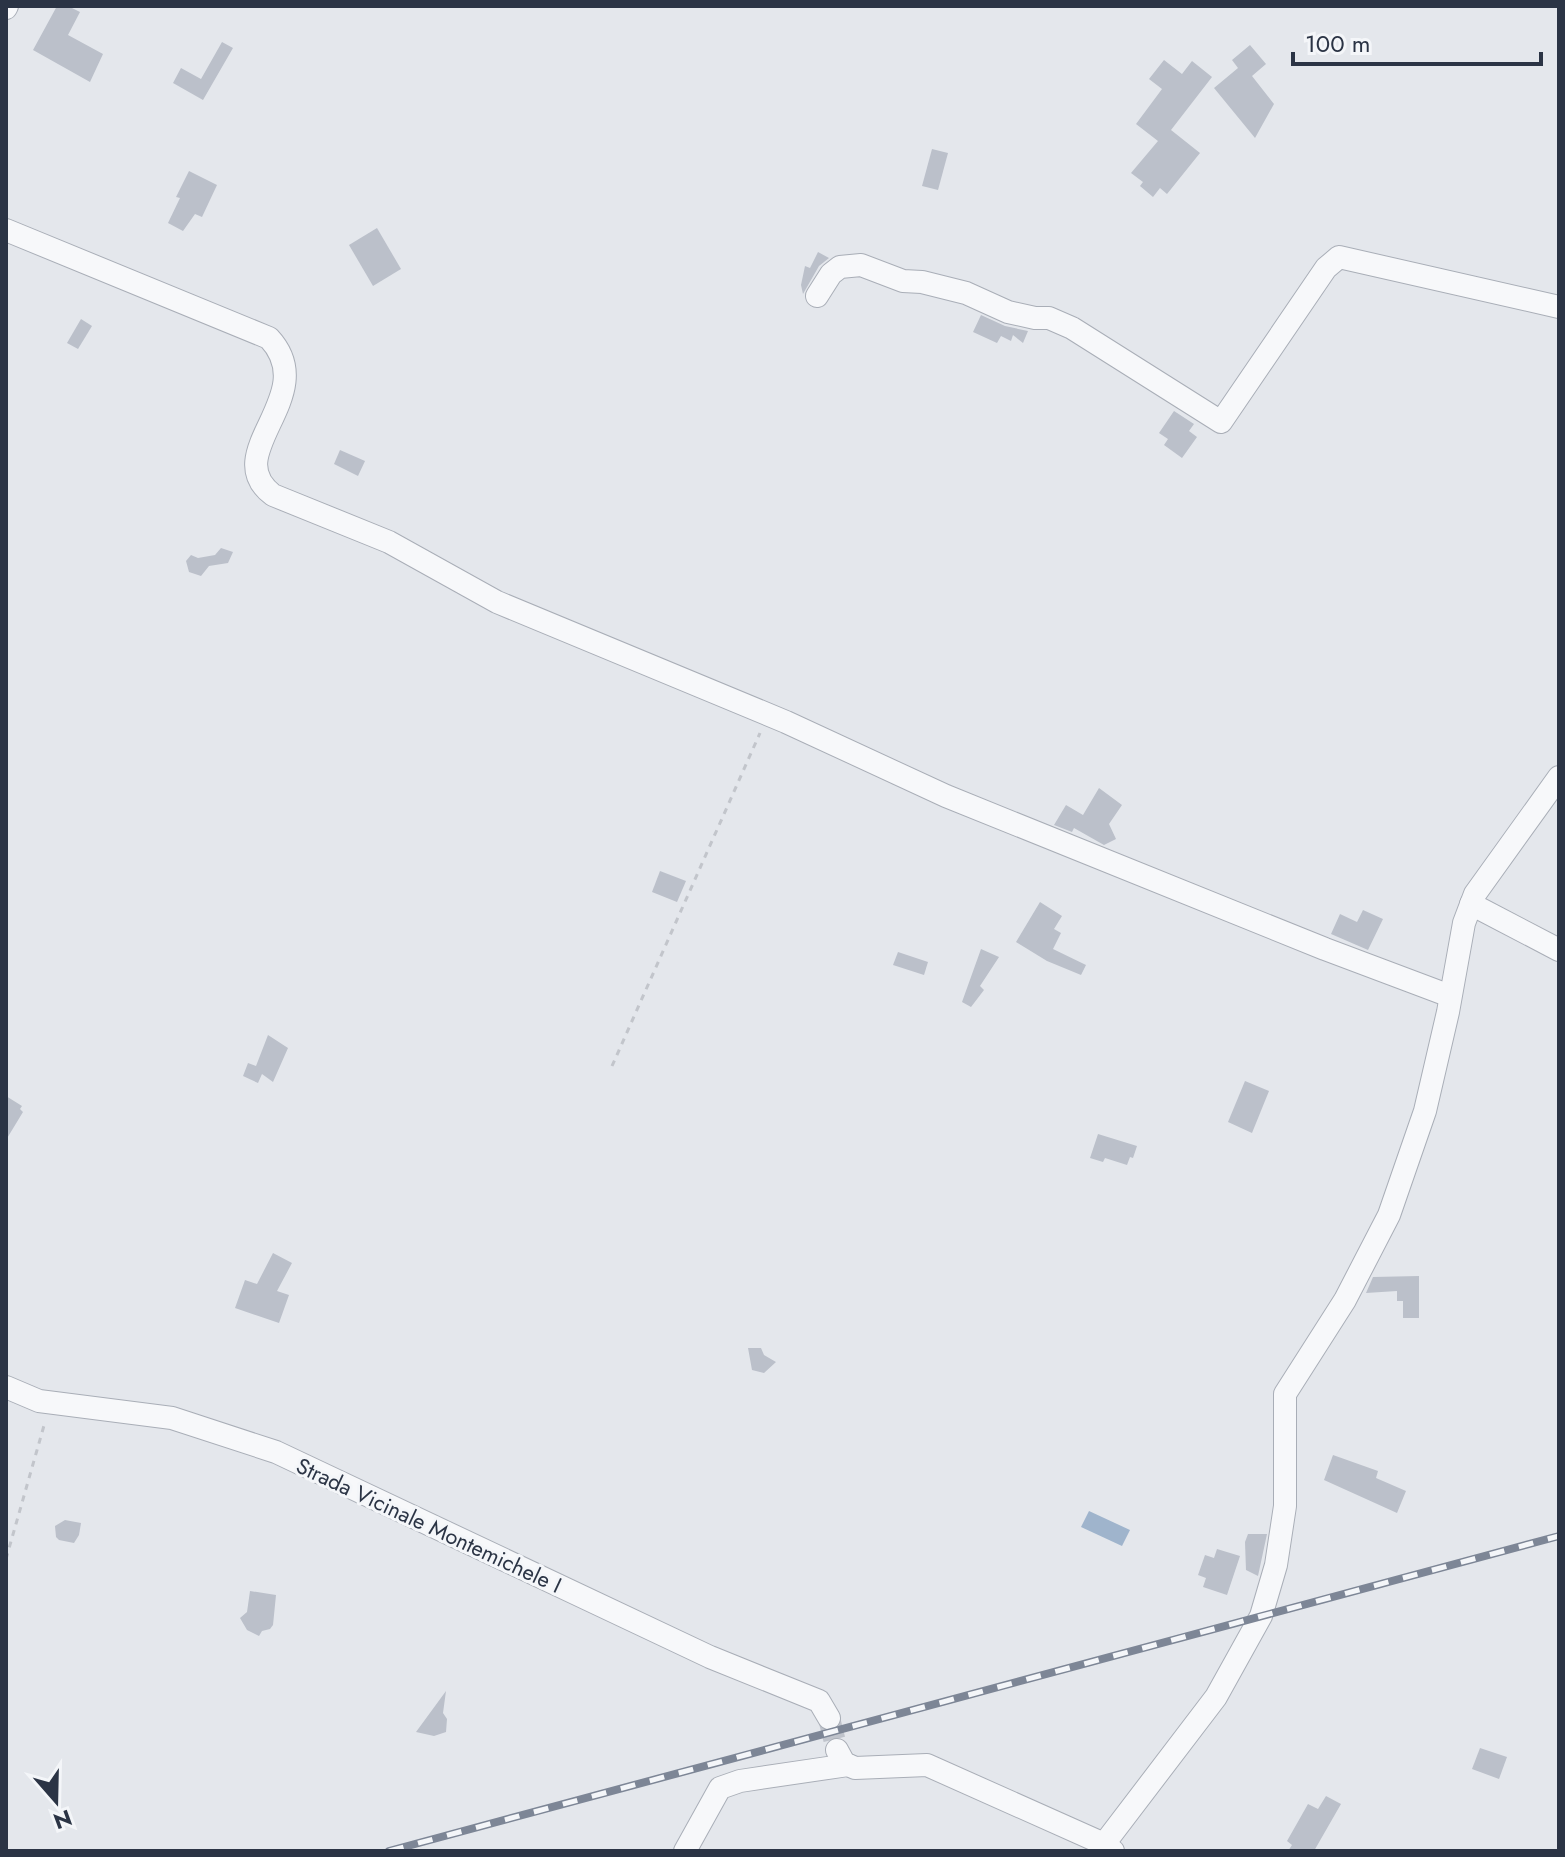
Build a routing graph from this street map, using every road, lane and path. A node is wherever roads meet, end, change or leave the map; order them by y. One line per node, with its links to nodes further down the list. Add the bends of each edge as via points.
1 (6, 230): 4 (street, via 269,338 286,366 285,383 256,455 261,486 273,495 389,542 497,602)
2 (817, 296): 3 (street, via 831,274 855,264 903,281 966,293 1022,316 1049,318 1221,422 1326,268 1339,257)
3 (1559, 307)
4 (768, 715): 8 (street, via 946,796); 9 (path)
5 (1559, 777): 6 (street)
6 (1471, 904): 7 (street); 8 (street)
7 (1559, 950)
8 (1450, 996): 14 (street, via 1425,1111 1389,1215 1345,1300 1285,1394 1285,1506 1261,1616 1216,1697)
9 (612, 1066)
10 (6, 1387): 11 (street, Strada Vicinale Montemichele I)
11 (50, 1403): 12 (path); 13 (street, Strada Vicinale Montemichele I, via 172,1418 276,1452 710,1657 819,1701)
12 (6, 1559)
13 (829, 1718)
14 (1108, 1847): 15 (street, via 927,1765 855,1768 843,1758 720,1788)
15 (685, 1851)

